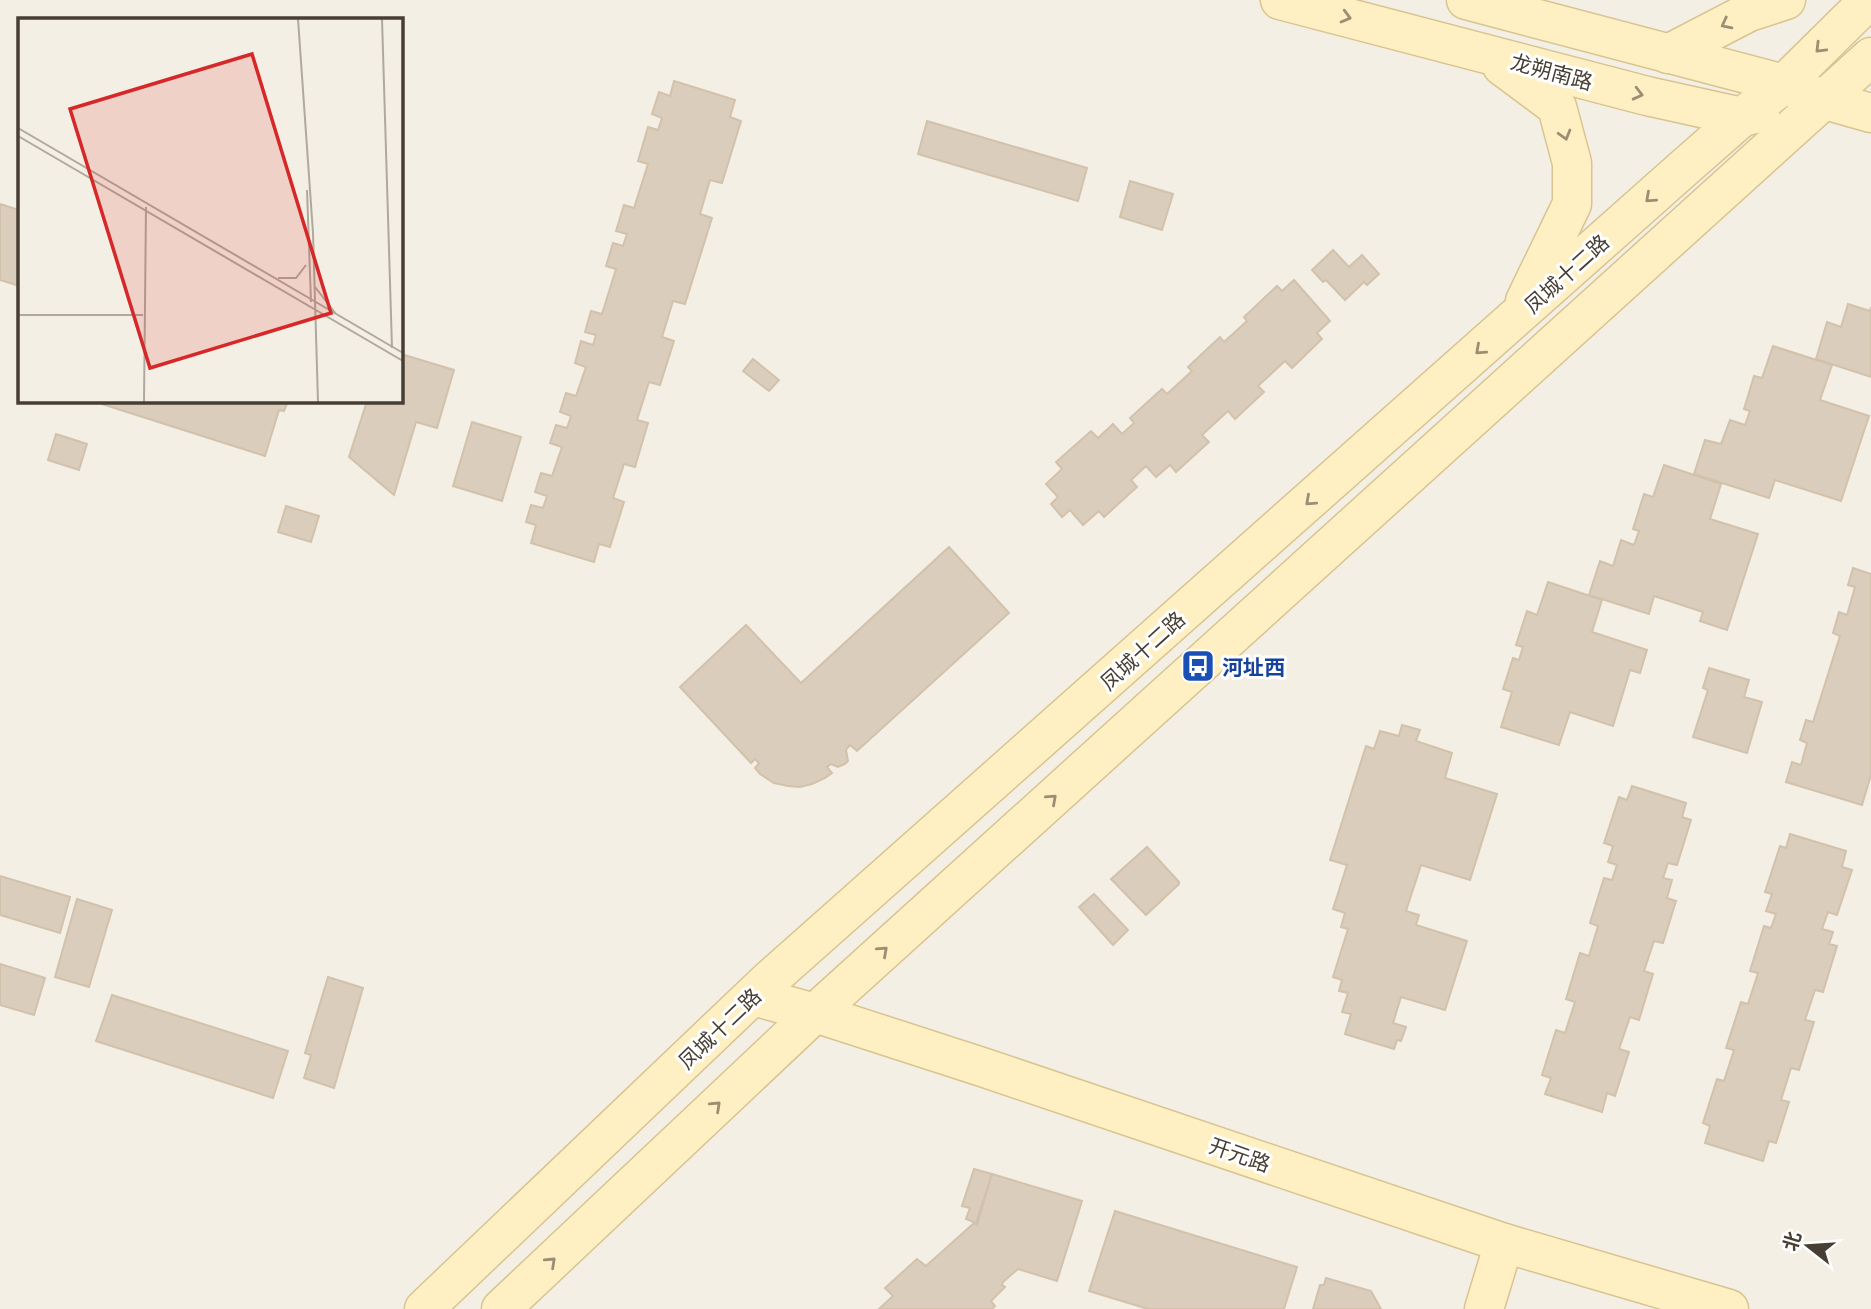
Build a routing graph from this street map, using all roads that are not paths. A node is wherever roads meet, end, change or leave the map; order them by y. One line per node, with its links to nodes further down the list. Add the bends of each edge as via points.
1 (1280, 0): 5 (street, 龙朔南路, one-way to 5)
2 (1466, 0): 6 (street, 龙朔南路)
3 (1786, 0): 6 (street, one-way to 6, via 1749,12)
4 (1869, 0): 8 (street, 凤城十二路, one-way to 8)
5 (1486, 54): 11 (street, 龙朔南路, one-way to 11); 12 (street, one-way to 12, via 1557,107 1572,163 1572,204)
6 (1668, 54): 8 (street, 龙朔南路)
7 (1871, 57): 9 (street)
8 (1784, 84): 9 (street, 龙朔南路); 11 (street, 凤城十二路)
9 (1825, 100): 10 (street, 龙朔南路); 11 (street, 龙朔南路); 14 (street, one-way to 9)
10 (1871, 113)
11 (1742, 117): 12 (street, 凤城十二路, one-way to 12)
12 (1517, 317): 13 (street, 凤城十二路, one-way to 13)
13 (753, 996): 14 (street, 开元路); 16 (street, 凤城十二路)
14 (815, 1013): 15 (street, 开元路); 17 (street, one-way to 14)
15 (1504, 1243): 18 (street); 19 (street, 开元路)
16 (424, 1309)
17 (501, 1309)
18 (1484, 1309)
19 (1729, 1309)

